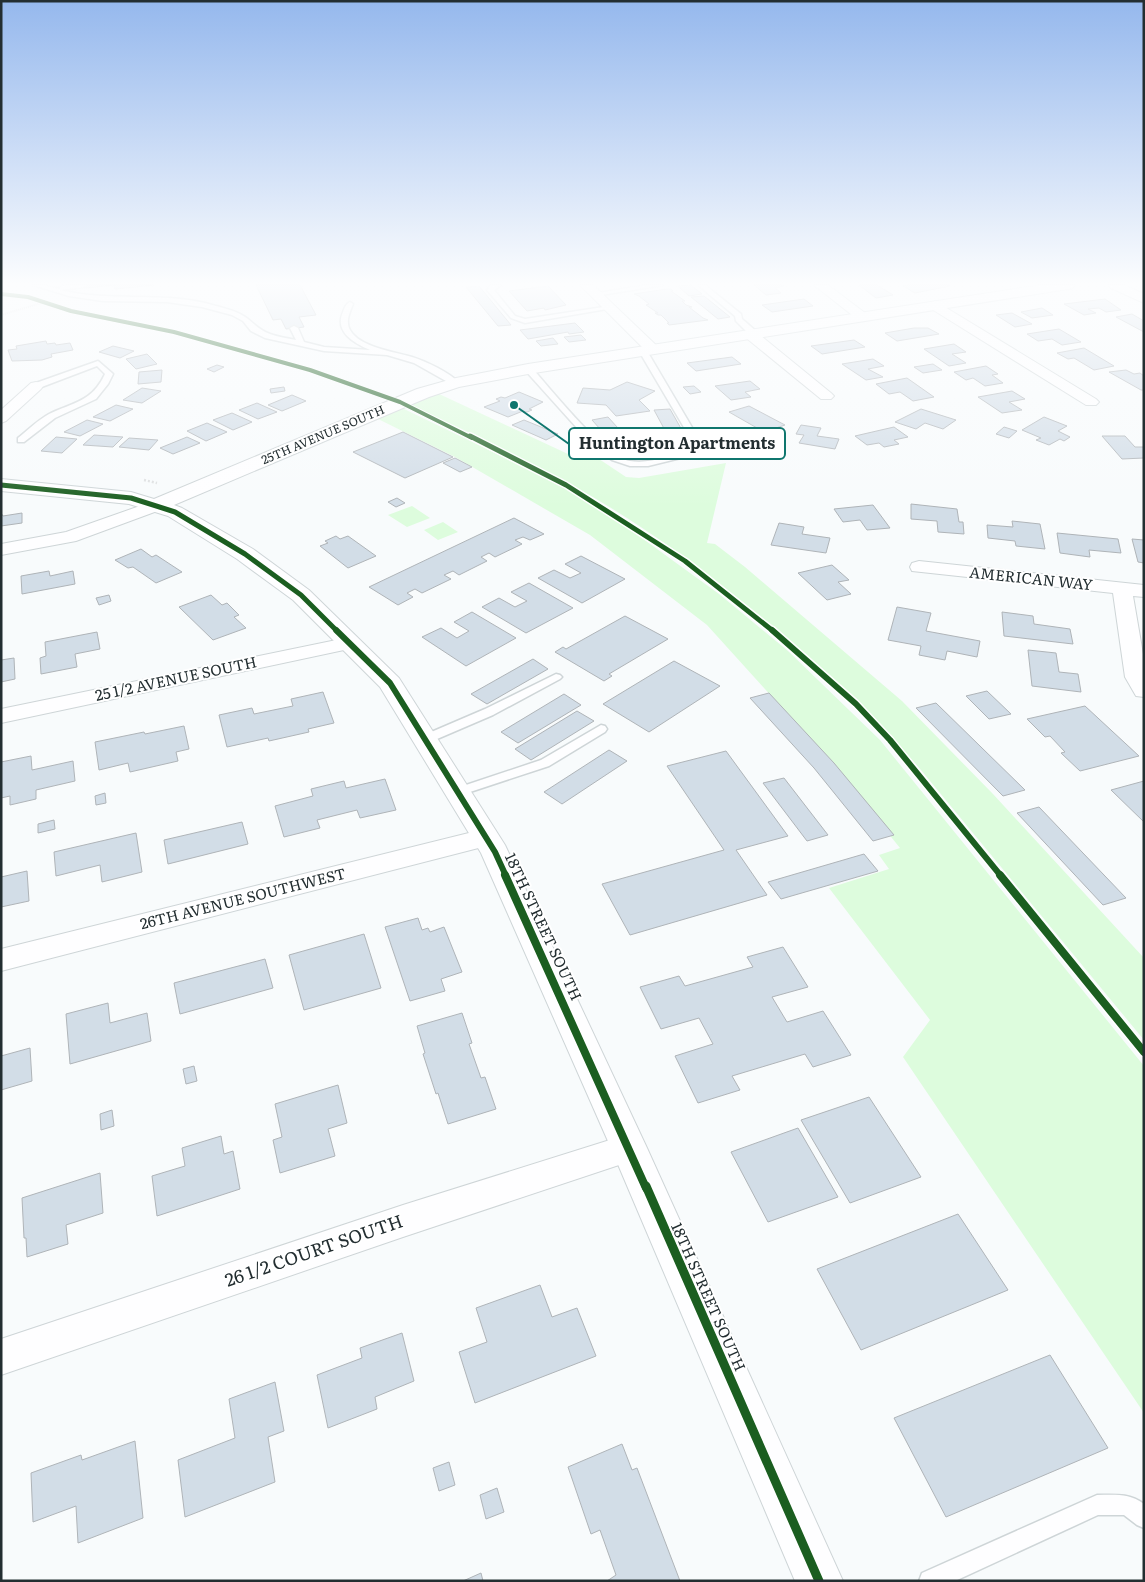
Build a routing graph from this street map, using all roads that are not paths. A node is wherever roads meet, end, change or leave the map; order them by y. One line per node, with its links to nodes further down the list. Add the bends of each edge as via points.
1 (404, 359): 7 (lane, via 427,366)
2 (592, 359): 6 (street, 25TH AVENUE SOUTH)
3 (653, 359): 6 (lane, via 696,441 694,452 648,462 622,462 609,455)
4 (782, 359): 9 (street)
5 (1022, 359): 10 (street)
6 (528, 369): 7 (street, 25TH AVENUE SOUTH)
7 (456, 383): 15 (street, 25TH AVENUE SOUTH, via 400,402)
8 (36, 386): 11 (street); 13 (lane, via 98,363 109,374 104,388 94,397 50,417)
9 (826, 396)
10 (1091, 402)
11 (7, 406): 12 (street)
12 (1, 418)
13 (21, 440)
14 (1, 485): 15 (street, 18TH STREET SOUTH, via 131,498)
15 (154, 506): 16 (street, 25TH AVENUE SOUTH, via 70,537); 20 (street, 18TH STREET SOUTH, via 175,512 245,554 300,595)
16 (1, 550)
17 (919, 567): 18 (street, AMERICAN WAY)
18 (1122, 588): 19 (street, AMERICAN WAY); 22 (street, via 1136,677)
19 (1144, 591)
20 (351, 643): 23 (street, 25 1/2 AVENUE SOUTH); 25 (street, 18TH STREET SOUTH, via 390,683)
21 (556, 677): 25 (lane, via 489,712)
22 (1144, 691)
23 (1, 716)
24 (601, 729): 26 (lane, via 545,763)
25 (426, 739): 26 (street, 18TH STREET SOUTH)
26 (458, 792): 27 (street, 18TH STREET SOUTH)
27 (485, 838): 28 (street, 26TH AVENUE SOUTHWEST); 29 (street, 18TH STREET SOUTH, via 521,907)
28 (1, 960)
29 (629, 1148): 30 (street, 26 1/2 COURT SOUTH); 32 (street, 18TH STREET SOUTH)
30 (1, 1357)
31 (1144, 1518): 33 (lane, via 1128,1505 1097,1505)
32 (819, 1581)
33 (930, 1581)

